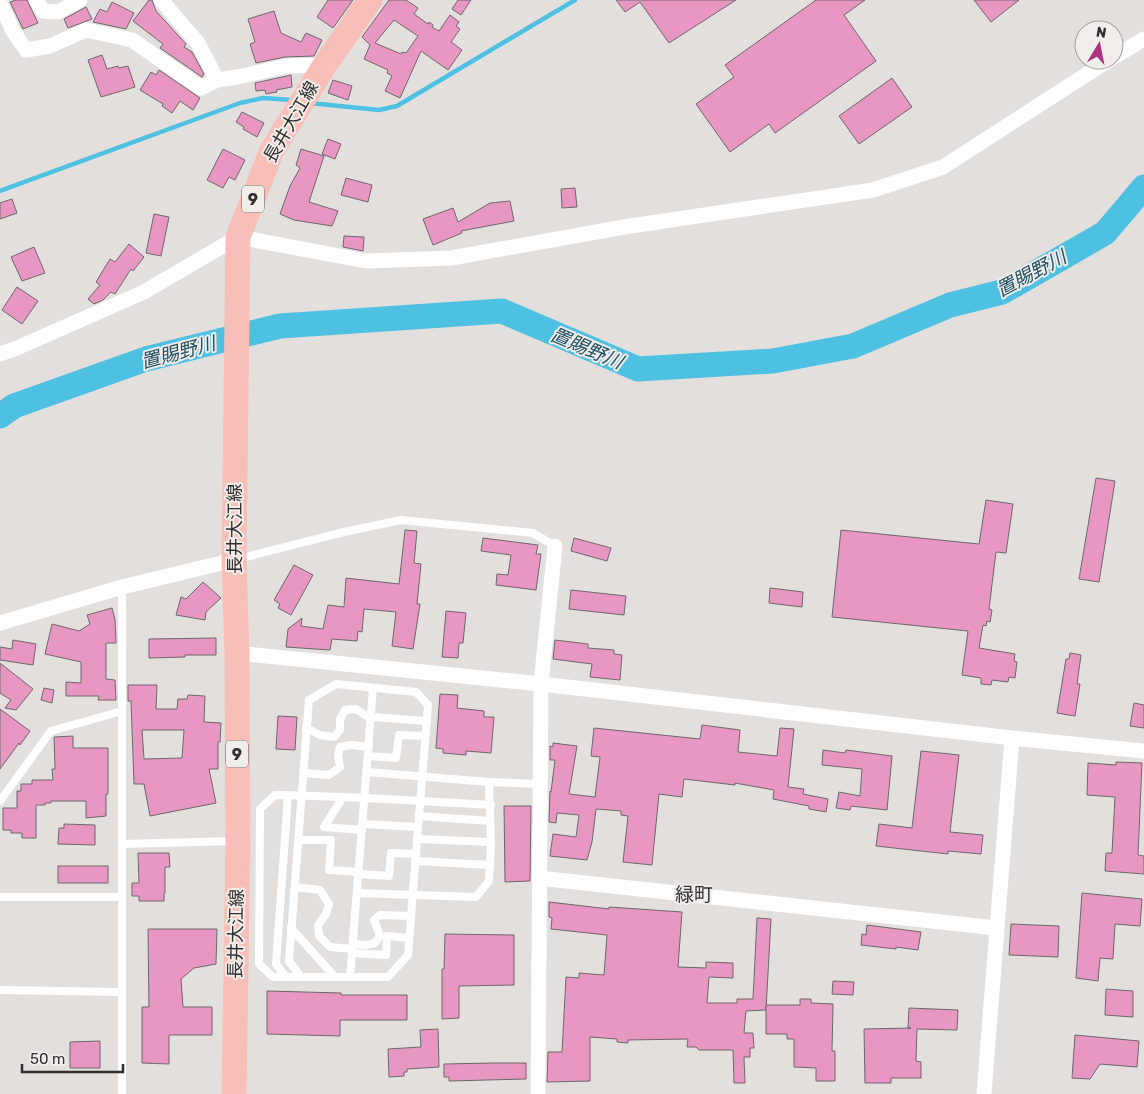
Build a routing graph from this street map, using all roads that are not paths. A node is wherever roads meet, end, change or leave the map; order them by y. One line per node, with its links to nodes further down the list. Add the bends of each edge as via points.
1 (36, 0): 5 (street, via 43,11 58,12)
2 (161, 0): 10 (street, via 198,43)
3 (370, 0): 8 (main road, 長井大江線 / 9)
4 (1, 1): 10 (street, via 13,31 26,50 50,46 86,30 132,40 201,88)
5 (75, 1)
6 (1144, 39): 7 (street)
7 (1124, 51)
8 (325, 64): 10 (street, via 287,66); 11 (main road, 長井大江線 / 9, via 272,150)
9 (1094, 70): 11 (street, via 943,167 873,190 624,227 451,258 366,261)
10 (217, 80)
11 (238, 237): 12 (street, via 144,292); 14 (main road, 長井大江線 / 9)
12 (0, 354)
13 (554, 546): 14 (lane, via 534,533 401,520); 18 (street)
14 (234, 560): 15 (street); 17 (main road, 長井大江線 / 9)
15 (122, 587): 16 (street); 20 (lane)
16 (0, 623)
17 (237, 653): 18 (street); 47 (main road, 長井大江線 / 9)
18 (541, 684): 25 (street); 33 (street)
19 (373, 688): 21 (lane); 22 (lane, via 416,692 428,705); 23 (lane, via 336,684 309,700)
20 (122, 711): 38 (lane, via 51,730); 49 (lane)
21 (371, 718): 22 (lane); 23 (lane, via 356,709 345,710 340,719 340,730 334,737); 26 (lane)
22 (427, 721): 24 (lane)
23 (306, 728): 30 (lane)
24 (425, 736): 28 (lane, via 399,735 396,758); 31 (lane)
25 (1012, 738): 27 (street); 61 (street)
26 (369, 747): 28 (lane); 30 (lane, via 340,747 340,767 329,775)
27 (1144, 751)
28 (368, 756): 29 (lane)
29 (367, 772): 31 (lane); 37 (lane)
30 (304, 773): 35 (lane)
31 (422, 776): 32 (lane); 39 (lane)
32 (489, 782): 33 (lane); 40 (lane)
33 (540, 784): 53 (street)
34 (288, 795): 35 (lane); 64 (lane, via 276,964); 64 (lane, via 275,795 260,809 259,964 272,977)
35 (302, 795): 36 (lane); 46 (lane)
36 (343, 797): 37 (lane); 43 (lane, via 324,827)
37 (365, 798): 39 (lane); 43 (lane)
38 (0, 801)
39 (420, 801): 40 (lane); 41 (lane)
40 (491, 805): 42 (lane)
41 (419, 816): 42 (lane); 44 (lane)
42 (490, 822): 48 (lane)
43 (362, 827): 44 (lane); 52 (lane)
44 (418, 827): 45 (lane)
45 (417, 839): 48 (lane); 50 (lane)
46 (299, 840): 52 (lane, via 330,840 330,870); 54 (lane)
47 (238, 841): 49 (lane); 71 (main road, 長井大江線 / 9)
48 (491, 842): 51 (lane)
49 (123, 844): 58 (lane)
50 (416, 858): 51 (lane); 52 (lane, via 391,853 389,876); 56 (lane)
51 (490, 866): 56 (lane, via 489,882 476,897)
52 (359, 873): 55 (lane)
53 (539, 878): 61 (street); 72 (street)
54 (295, 887): 60 (lane); 63 (lane, via 320,890 329,904 318,925 319,936 330,947)
55 (357, 894): 56 (lane); 63 (lane)
56 (412, 896): 59 (lane)
57 (0, 897): 58 (lane)
58 (122, 897): 69 (lane)
59 (411, 916): 62 (lane); 63 (lane, via 380,915 374,920 380,936 375,943)
60 (292, 928): 65 (lane, via 289,961); 66 (lane)
61 (996, 928): 73 (street)
62 (409, 938): 63 (lane, via 387,936 386,955); 67 (lane, via 408,955 388,977)
63 (352, 949): 67 (lane)
64 (286, 977): 65 (lane)
65 (301, 977): 66 (lane)
66 (335, 977): 67 (lane)
67 (350, 977)
68 (0, 990): 69 (lane)
69 (121, 992): 70 (lane)
70 (122, 1094)
71 (234, 1094)
72 (538, 1094)
73 (984, 1094)

